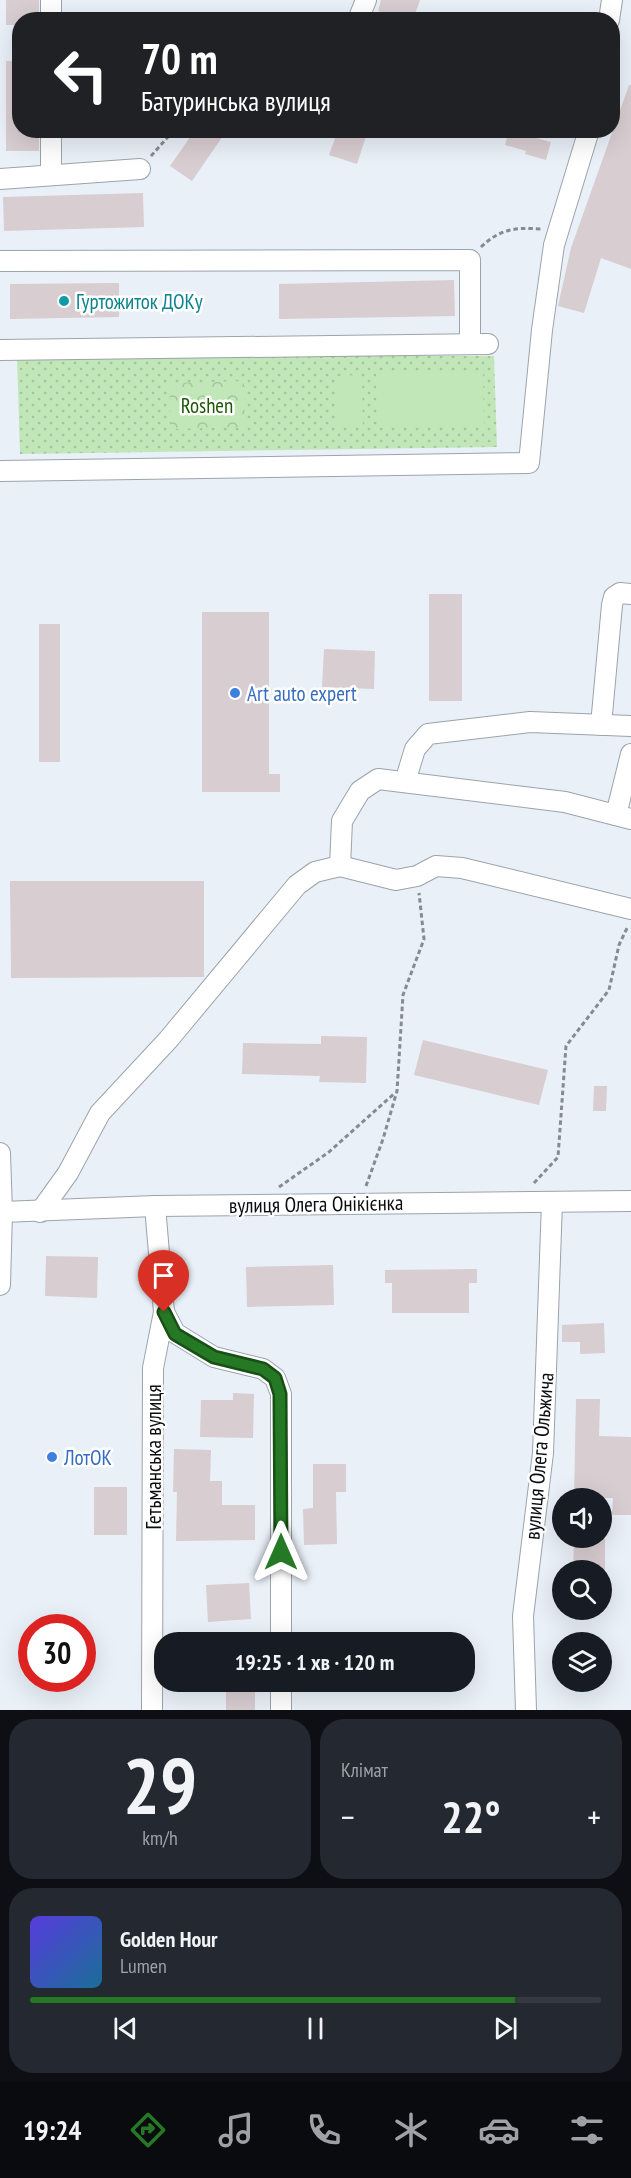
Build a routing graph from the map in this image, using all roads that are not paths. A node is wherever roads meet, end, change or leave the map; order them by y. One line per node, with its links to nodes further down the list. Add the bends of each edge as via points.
1 (51, 138): 4 (street)
2 (587, 138): 8 (street, via 554,245 529,463)
3 (140, 169): 4 (street)
4 (51, 174): 5 (street)
5 (0, 179)
6 (0, 261): 7 (street, via 470,260 479,344)
7 (0, 350)
8 (0, 471)
9 (631, 594): 10 (street, via 620,593 612,605)
10 (601, 725): 11 (street); 13 (street, via 530,722 428,734 415,749)
11 (631, 726)
12 (631, 754): 14 (street)
13 (405, 782): 14 (street, via 565,802); 15 (street, via 378,779 360,790 342,821)
14 (624, 817)
15 (340, 866): 16 (street, via 396,880 417,876 436,866 462,868); 22 (street, via 315,872 297,885 168,1040 100,1113 68,1173)
16 (631, 909)
17 (0, 1154): 21 (street)
18 (631, 1201): 19 (street, вулиця Олега Онікієнка)
19 (552, 1202): 20 (street, вулиця Олега Онікієнка); 29 (street, вулиця Олега Ольжича, via 543,1453 523,1616)
20 (155, 1206): 22 (street, вулиця Олега Онікієнка); 24 (street, Гетьманська вулиця)
21 (2, 1212): 22 (street, вулиця Олега Онікієнка); 23 (street)
22 (40, 1212)
23 (0, 1285)
24 (164, 1312): 25 (street, via 175,1334 214,1357 263,1369 275,1378 280,1394); 27 (street, Гетьманська вулиця, via 153,1368)
25 (281, 1632)
26 (281, 1692): 28 (street)
27 (152, 1710)
28 (281, 1710)
29 (526, 1710)

